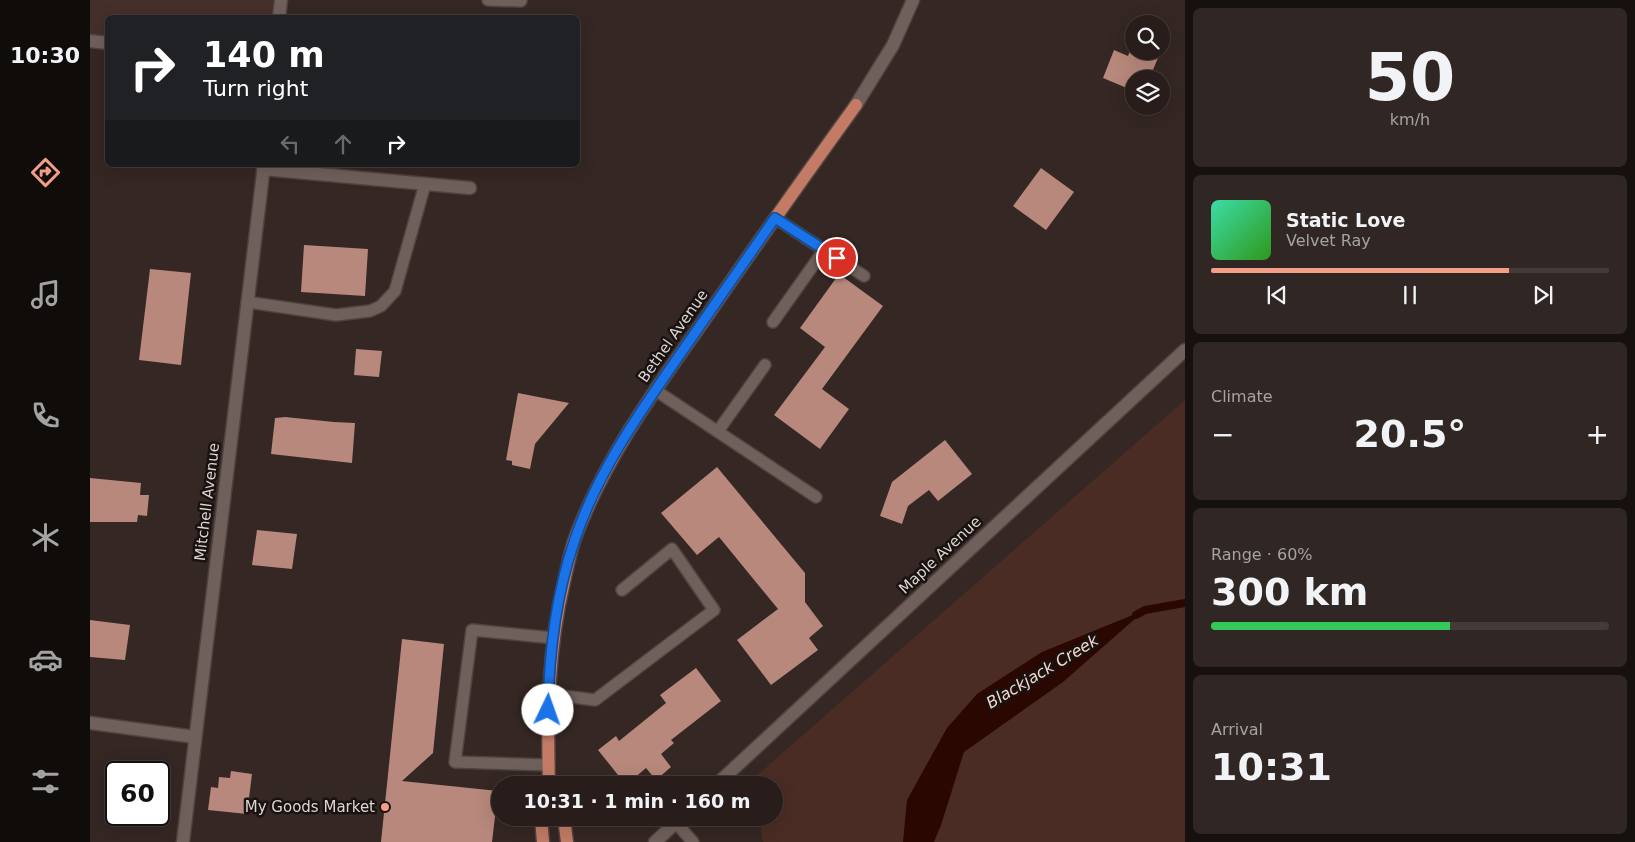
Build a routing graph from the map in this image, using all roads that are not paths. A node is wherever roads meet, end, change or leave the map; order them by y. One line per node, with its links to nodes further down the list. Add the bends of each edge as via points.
1 (281, 0): 5 (street)
2 (488, 0): 4 (lane)
3 (913, 0): 8 (street, Bethel Avenue, via 893,45)
4 (521, 1)
5 (279, 15)
6 (90, 41): 7 (street)
7 (105, 43)
8 (856, 104): 12 (main road, Bethel Avenue)
9 (264, 167): 10 (street); 15 (street, Mitchell Avenue)
10 (425, 184): 11 (street); 15 (lane, via 394,291 381,306 370,311 336,315)
11 (470, 188)
12 (775, 218): 13 (lane); 19 (main road, Bethel Avenue)
13 (824, 250): 14 (lane); 16 (lane)
14 (864, 276)
15 (248, 302): 26 (street, Mitchell Avenue)
16 (773, 322)
17 (1185, 350): 29 (street, Maple Avenue)
18 (765, 365): 20 (lane)
19 (655, 390): 20 (lane); 23 (main road, Bethel Avenue, via 609,464 577,534)
20 (718, 432): 21 (lane)
21 (816, 497)
22 (622, 590): 24 (lane, via 672,549 714,610 595,700)
23 (553, 638): 24 (main road, Bethel Avenue); 27 (lane, via 472,630 455,762)
24 (548, 694): 27 (main road, Bethel Avenue)
25 (90, 723): 26 (street)
26 (195, 737): 34 (street, Mitchell Avenue)
27 (549, 765): 28 (main road, Bethel Avenue)
28 (549, 776)
29 (726, 776)
30 (542, 826): 35 (main road)
31 (565, 826): 36 (main road)
32 (671, 826): 37 (street)
33 (682, 826): 38 (lane)
34 (183, 842)
35 (543, 842)
36 (567, 842)
37 (654, 842)
38 (693, 842)

